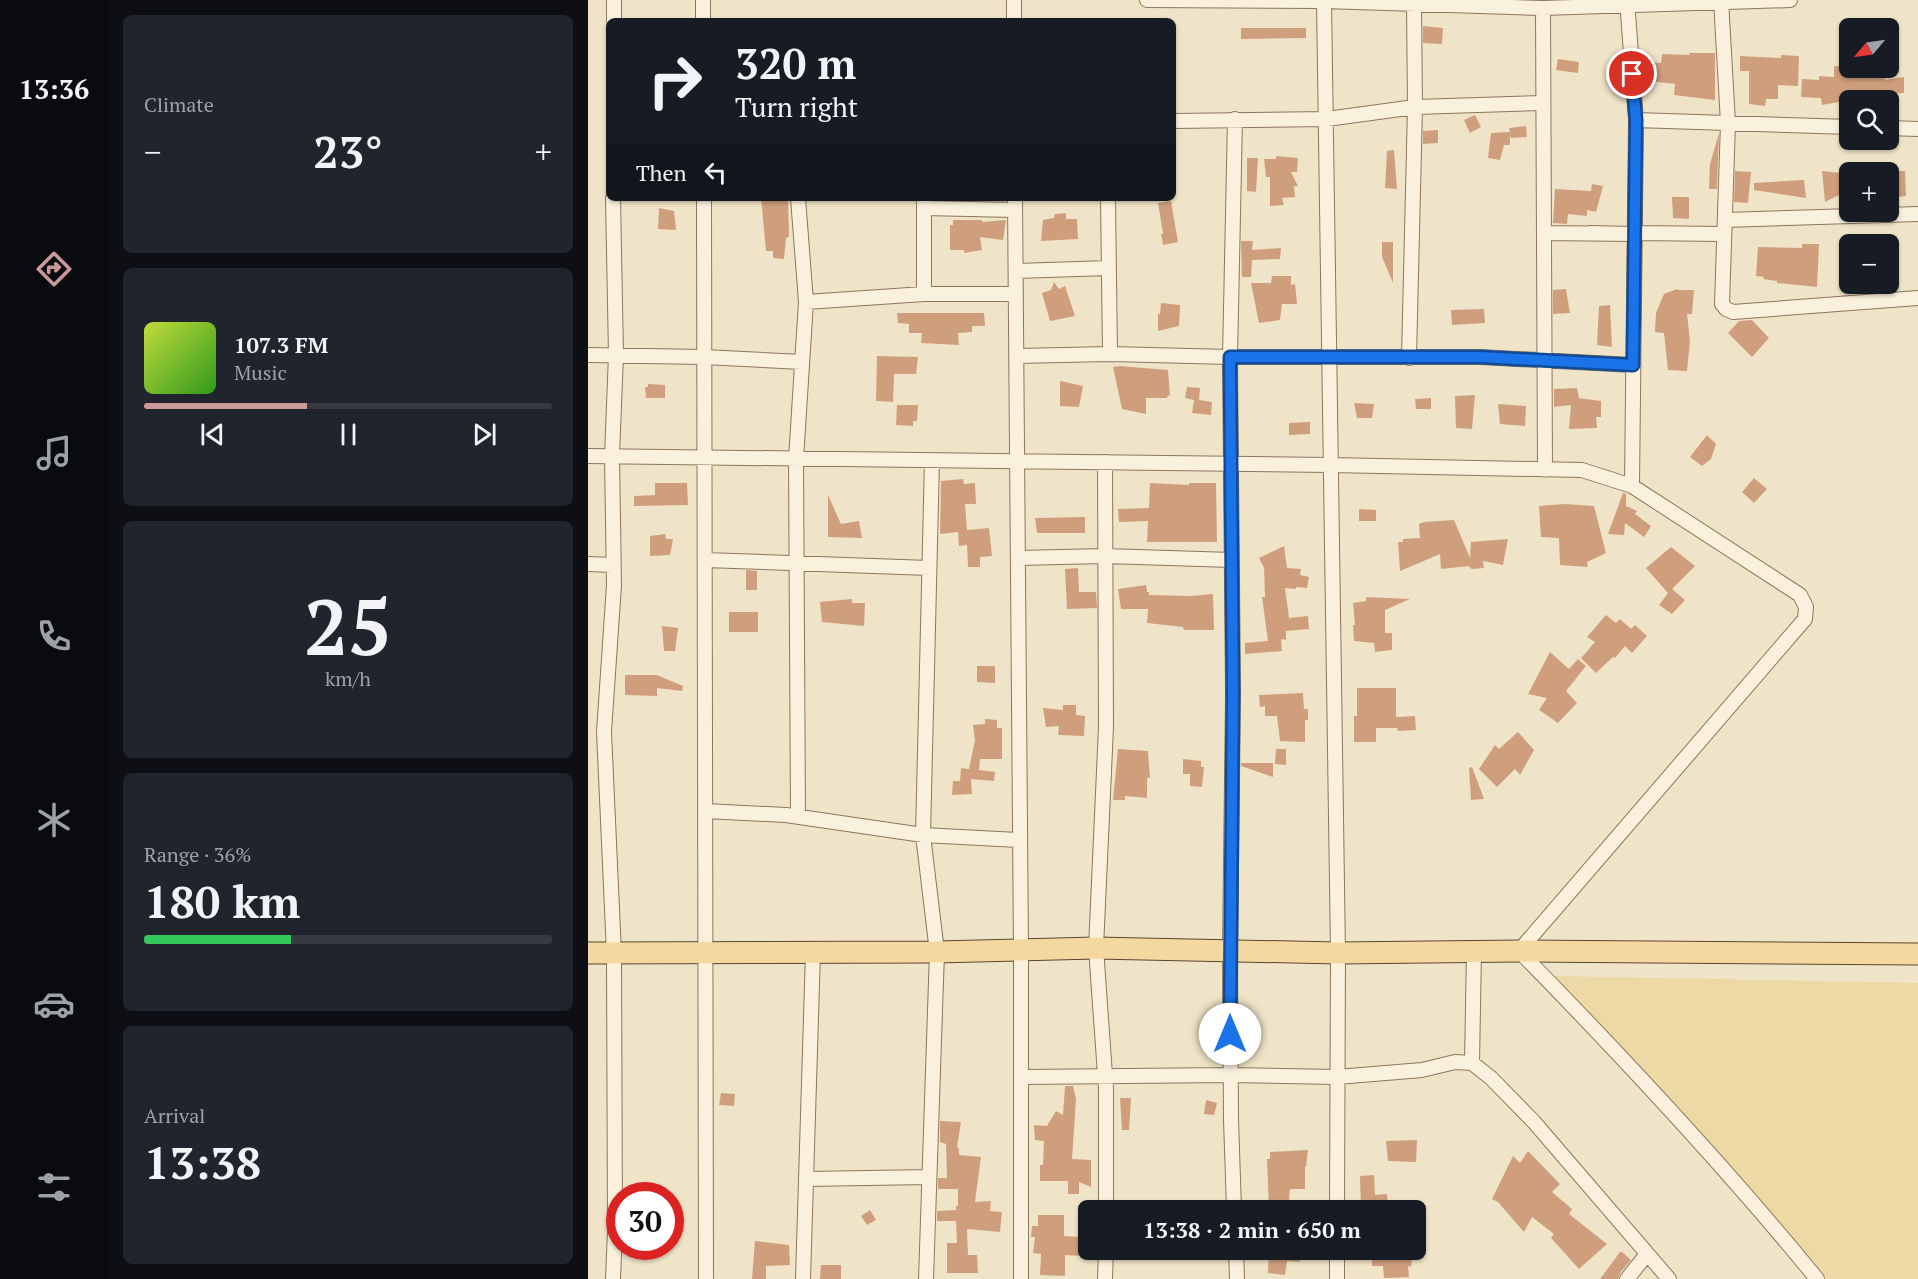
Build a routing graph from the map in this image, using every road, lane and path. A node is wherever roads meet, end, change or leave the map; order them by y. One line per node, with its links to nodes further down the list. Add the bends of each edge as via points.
1 (614, 0): 11 (street)
2 (703, 0): 12 (street)
3 (1014, 0): 13 (street)
4 (1148, 0): 7 (street)
5 (1790, 0): 6 (street)
6 (1721, 1): 8 (street); 20 (street)
7 (1324, 2): 9 (street); 17 (street)
8 (1627, 2): 10 (street); 18 (street)
9 (1414, 4): 10 (street); 15 (street)
10 (1543, 8): 14 (street)
11 (614, 18)
12 (704, 18)
13 (1014, 18)
14 (1543, 103): 15 (street); 32 (street)
15 (1415, 107): 17 (street); 48 (street)
16 (1235, 119): 17 (street); 19 (street); 46 (street)
17 (1327, 119): 47 (street)
18 (1636, 120): 20 (street); 34 (street)
19 (1176, 121)
20 (1728, 123): 21 (street); 31 (street)
21 (1839, 127)
22 (1899, 128): 23 (street)
23 (1918, 129)
24 (613, 201): 43 (street)
25 (704, 201): 45 (street)
26 (798, 201): 40 (street)
27 (1108, 201): 35 (street)
28 (924, 203): 29 (street); 37 (street)
29 (1015, 204): 36 (street)
30 (1918, 214): 31 (street)
31 (1725, 227): 34 (street); 39 (street, via 1722,304 1733,312)
32 (1544, 232): 33 (street, via 1633,234); 49 (street)
33 (1590, 233)
34 (1635, 233): 51 (street)
35 (1109, 268): 36 (street); 41 (street)
36 (1016, 271): 38 (street)
37 (924, 294): 38 (street); 40 (street)
38 (1016, 294): 44 (street)
39 (1918, 298)
40 (806, 302): 50 (street)
41 (1110, 354): 44 (street); 46 (street)
42 (588, 355): 43 (street)
43 (616, 356): 45 (street); 53 (street)
44 (1016, 356): 57 (street)
45 (704, 357): 50 (street); 54 (street)
46 (1230, 357): 47 (street); 59 (street)
47 (1328, 358): 48 (street); 60 (street)
48 (1409, 358): 49 (street)
49 (1544, 361): 51 (street); 61 (street)
50 (802, 362): 55 (street)
51 (1633, 365): 62 (street)
52 (588, 456): 53 (street)
53 (612, 456): 54 (street); 69 (street)
54 (704, 458): 55 (street); 65 (street)
55 (796, 459): 56 (street); 67 (street)
56 (932, 460): 57 (street); 70 (street)
57 (1017, 461): 58 (street); 64 (street)
58 (1105, 462): 59 (street); 63 (street)
59 (1231, 464): 60 (street); 66 (street)
60 (1330, 465): 61 (street); 85 (street)
61 (1545, 470): 62 (street, via 1582,471)
62 (1632, 486): 79 (street, via 1800,595 1806,608 1805,620)
63 (1105, 556): 64 (street); 66 (street); 75 (street, via 1106,727)
64 (1018, 558): 74 (street)
65 (705, 560): 67 (street); 71 (street)
66 (1232, 560): 77 (street)
67 (796, 563): 70 (street); 72 (street)
68 (588, 564): 69 (street)
69 (613, 565): 83 (street, via 604,732)
70 (929, 568): 73 (street)
71 (705, 811): 72 (street); 84 (street)
72 (798, 817): 73 (street)
73 (922, 835): 74 (street); 81 (street)
74 (1020, 840): 76 (street)
75 (1096, 948): 76 (main road); 77 (main road); 89 (street)
76 (1021, 951): 81 (main road); 90 (street)
77 (1230, 951): 85 (main road); 88 (street)
78 (1474, 951): 79 (main road); 85 (main road); 87 (street)
79 (1519, 951): 86 (main road); 111 (street, via 1624,1059)
80 (813, 952): 81 (main road); 84 (main road); 93 (street)
81 (937, 952): 92 (street)
82 (588, 953): 83 (main road)
83 (614, 953): 84 (main road); 101 (street)
84 (706, 953): 102 (street)
85 (1338, 953): 91 (street)
86 (1918, 954)
87 (1472, 1063): 91 (street); 97 (street, via 1534,1122)
88 (1230, 1075): 89 (street); 91 (street); 95 (street)
89 (1106, 1076): 90 (street); 94 (street)
90 (1021, 1077): 105 (street)
91 (1337, 1077): 96 (street)
92 (929, 1177): 93 (street); 104 (street)
93 (806, 1179): 103 (street)
94 (1106, 1200)
95 (1234, 1200)
96 (1337, 1200)
97 (1647, 1254): 109 (street); 110 (street)
98 (1106, 1260): 106 (street)
99 (1236, 1260): 107 (street)
100 (1337, 1260): 108 (street)
101 (613, 1279)
102 (706, 1279)
103 (803, 1279)
104 (926, 1279)
105 (1021, 1279)
106 (1105, 1279)
107 (1237, 1279)
108 (1337, 1279)
109 (1627, 1279)
110 (1669, 1279)
111 (1818, 1279)

